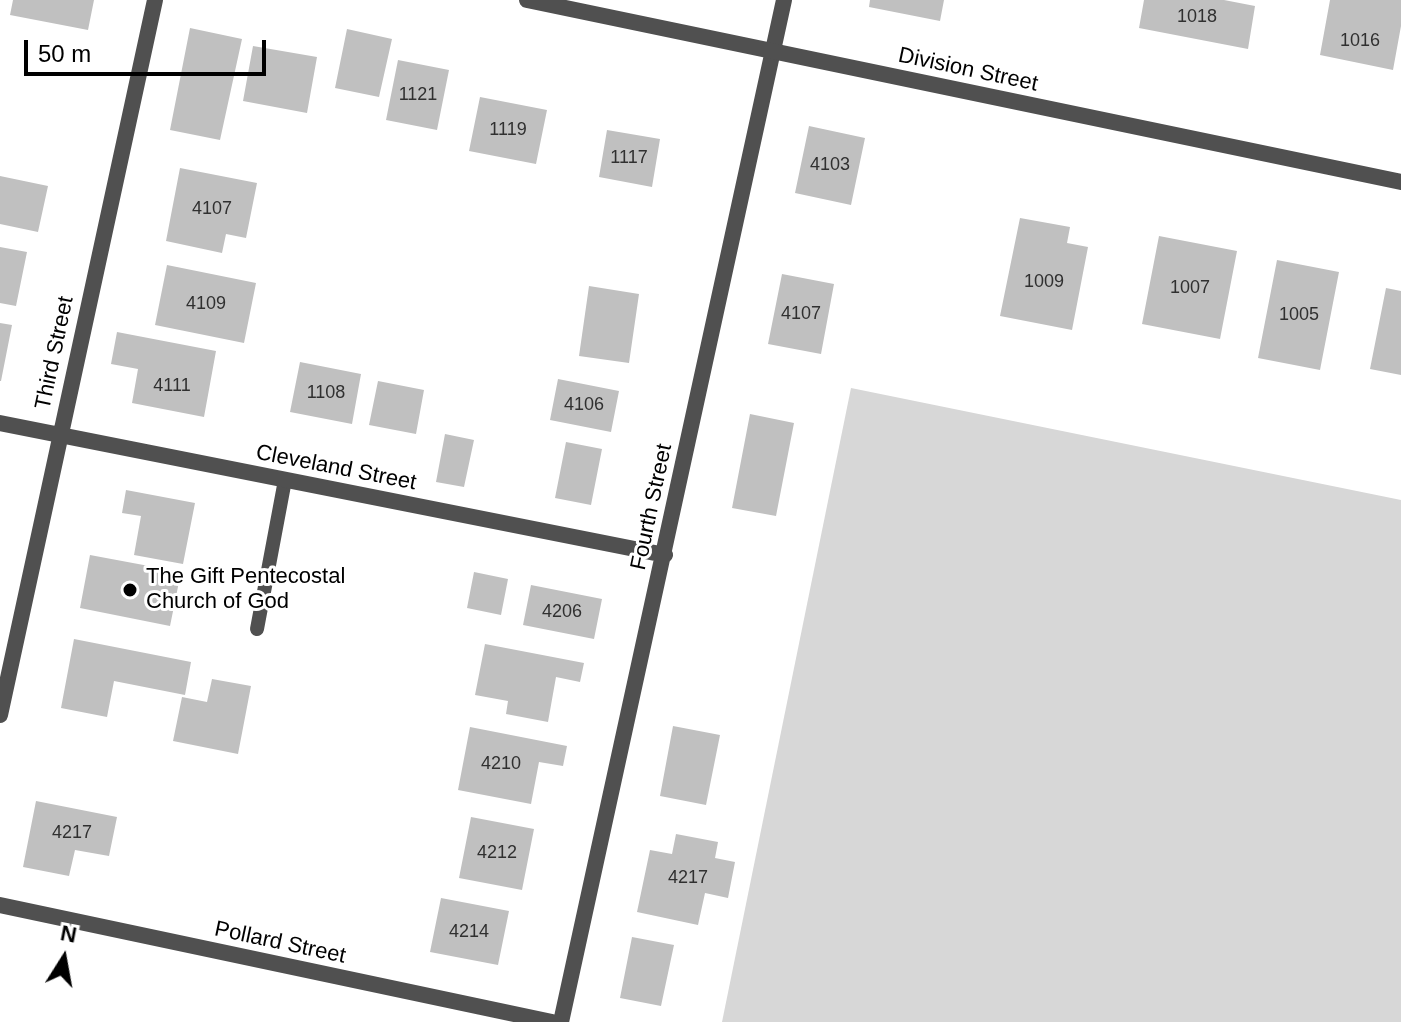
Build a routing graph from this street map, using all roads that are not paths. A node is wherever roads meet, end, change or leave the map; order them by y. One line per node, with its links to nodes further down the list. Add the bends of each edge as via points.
1 (155, 0): 7 (street, Third Street)
2 (527, 0): 4 (street, Division Street)
3 (784, 0): 4 (street, Fourth Street)
4 (772, 52): 5 (street, Division Street); 9 (street, Fourth Street)
5 (1401, 182)
6 (0, 423): 7 (street, Cleveland Street)
7 (59, 436): 8 (street, Cleveland Street); 11 (street, Third Street)
8 (285, 480): 9 (street, Cleveland Street); 10 (lane)
9 (665, 555): 14 (street, Fourth Street)
10 (257, 629)
11 (0, 715)
12 (0, 905): 13 (street, Pollard Street)
13 (552, 1022)
14 (561, 1022)

